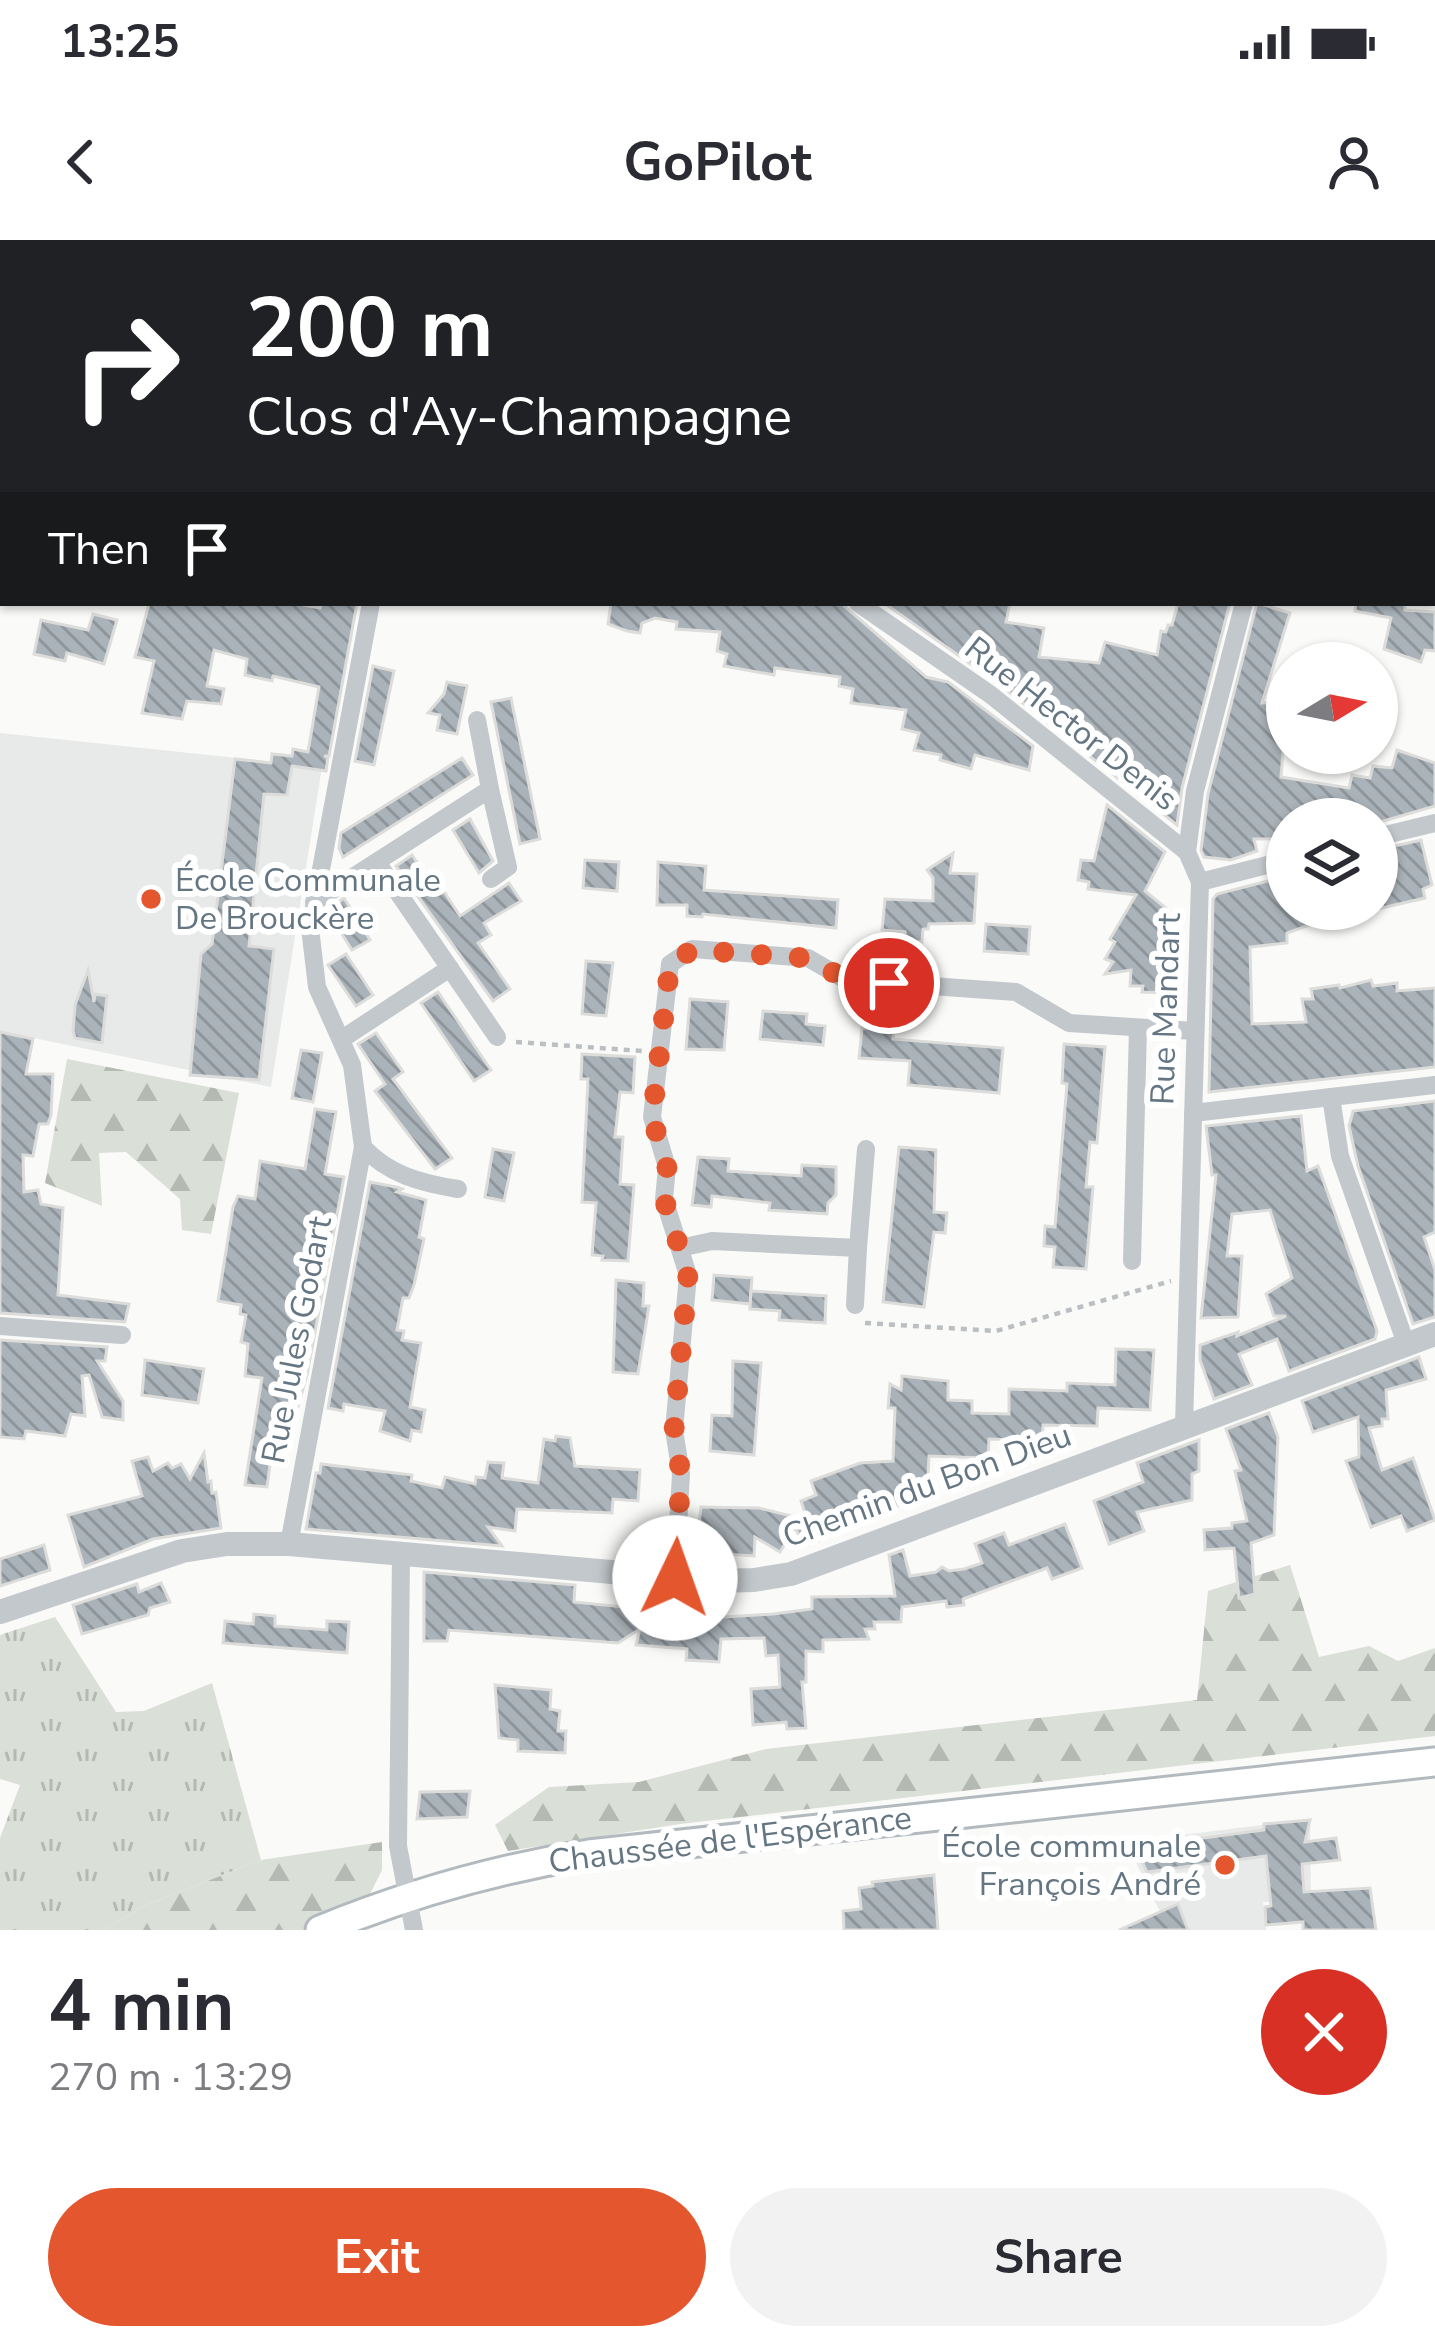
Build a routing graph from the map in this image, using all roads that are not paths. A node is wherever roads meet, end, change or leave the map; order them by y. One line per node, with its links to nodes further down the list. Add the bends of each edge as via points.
1 (370, 606): 13 (street, Rue Jules Godart)
2 (862, 606): 8 (street, Rue Hector Denis, via 991,695)
3 (1243, 606): 8 (street)
4 (477, 721): 5 (street)
5 (490, 789): 9 (street); 11 (street, via 508,867)
6 (1435, 823): 7 (street)
7 (1398, 832)
8 (1187, 852): 12 (street, Rue Mandart)
9 (377, 862): 13 (street); 14 (street)
10 (1266, 865): 12 (street)
11 (491, 879)
12 (1200, 882): 16 (street, Rue Mandart)
13 (314, 902): 18 (street, Rue Jules Godart, via 310,958)
14 (450, 968): 17 (street); 18 (street)
15 (1138, 1028): 16 (street); 25 (street, via 1069,1023 1016,992 846,980 808,958 692,950 670,964 652,1118); 27 (street)
16 (1196, 1030): 21 (street, Rue Mandart)
17 (497, 1037)
18 (342, 1039): 22 (street, Rue Jules Godart)
19 (1435, 1084): 20 (street)
20 (1331, 1097): 21 (street); 32 (street, via 1340,1156)
21 (1193, 1113): 33 (street, Rue Mandart)
22 (363, 1147): 24 (street, via 400,1174); 34 (street, Rue Jules Godart)
23 (866, 1150): 26 (street)
24 (458, 1189)
25 (680, 1248): 26 (street, via 712,1241); 36 (street, via 688,1275 674,1430 681,1474)
26 (858, 1248): 28 (street)
27 (1132, 1262)
28 (855, 1305)
29 (0, 1326): 31 (street)
30 (1435, 1334): 32 (street, Chemin du Bon Dieu)
31 (122, 1335)
32 (1406, 1344): 33 (street, Chemin du Bon Dieu)
33 (1184, 1425): 36 (street, Chemin du Bon Dieu, via 791,1574)
34 (289, 1544): 35 (street, Chemin du Bon Dieu); 37 (street, Chemin du Bon Dieu, via 182,1551)
35 (401, 1553): 36 (street, Chemin du Bon Dieu); 39 (street, via 398,1846)
36 (675, 1578)
37 (0, 1612)
38 (1435, 1762): 39 (main road, Chaussée de l'Espérance, via 589,1854)
39 (408, 1895): 40 (main road, Chaussée de l'Espérance); 41 (street)
40 (320, 1930)
41 (414, 1930)

